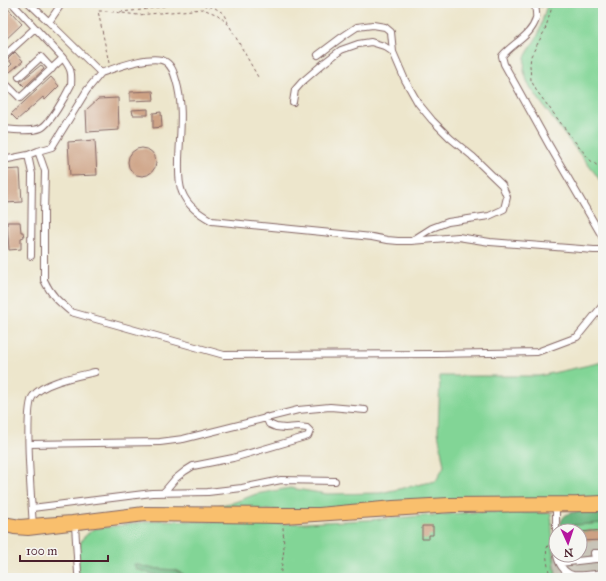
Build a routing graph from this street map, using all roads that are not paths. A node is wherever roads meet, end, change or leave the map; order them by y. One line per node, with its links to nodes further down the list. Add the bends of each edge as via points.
1 (12, 3): 7 (lane)
2 (29, 3): 6 (lane)
3 (62, 3): 6 (lane)
4 (543, 3): 5 (lane)
5 (535, 4): 21 (lane, via 536,17 530,31 502,56 504,64)
6 (49, 22): 13 (lane)
7 (35, 28): 10 (lane); 11 (lane)
8 (393, 52): 9 (lane, via 391,32 385,27 373,25 357,27); 16 (lane, via 371,42 341,50 302,82 295,90); 22 (lane, via 418,103 450,138 502,185 507,197 504,209 489,216 448,222)
9 (318, 55)
10 (3, 57)
11 (63, 58): 12 (lane); 17 (lane, via 70,68 71,85 47,125 35,130)
12 (52, 69): 14 (lane, via 41,57); 15 (lane, via 20,98)
13 (101, 72): 18 (lane, via 52,147); 22 (lane, via 143,60 159,59 165,61 173,70 182,106 179,178 181,192 198,213 212,221)
14 (19, 77)
15 (3, 80)
16 (293, 102)
17 (3, 129)
18 (38, 151): 19 (lane); 25 (lane, via 45,171 44,280 56,299 71,312 224,356 537,352 577,337)
19 (28, 155): 20 (lane); 24 (lane, via 32,174)
20 (3, 160)
21 (603, 238)
22 (411, 241): 23 (lane, via 458,237 490,242)
23 (603, 250)
24 (31, 256)
25 (603, 305)
26 (95, 372): 29 (lane, via 54,383 33,396 28,412)
27 (365, 410): 28 (lane, via 330,406)
28 (266, 417): 29 (lane, via 183,439 160,442); 31 (lane, via 269,424 276,427 307,428 310,431 308,436 232,458 193,466 175,479)
29 (29, 444): 34 (lane)
30 (335, 481): 31 (lane, via 281,480 208,492)
31 (164, 492): 34 (lane)
32 (603, 500): 40 (main road, via 450,502 319,512 144,511)
33 (603, 507): 35 (main road)
34 (32, 508): 40 (lane)
35 (556, 508): 37 (lane); 38 (main road, via 452,508 283,519 145,517)
36 (3, 521): 40 (main road)
37 (556, 523)
38 (75, 525): 40 (main road); 47 (lane)
39 (3, 527): 40 (main road, via 28,531)
40 (33, 527)
41 (603, 553): 42 (lane, via 594,553)
42 (595, 559): 43 (lane); 44 (lane)
43 (603, 559)
44 (588, 560)
45 (560, 563): 46 (lane, via 563,569 572,575)
46 (603, 573)
47 (79, 578)

